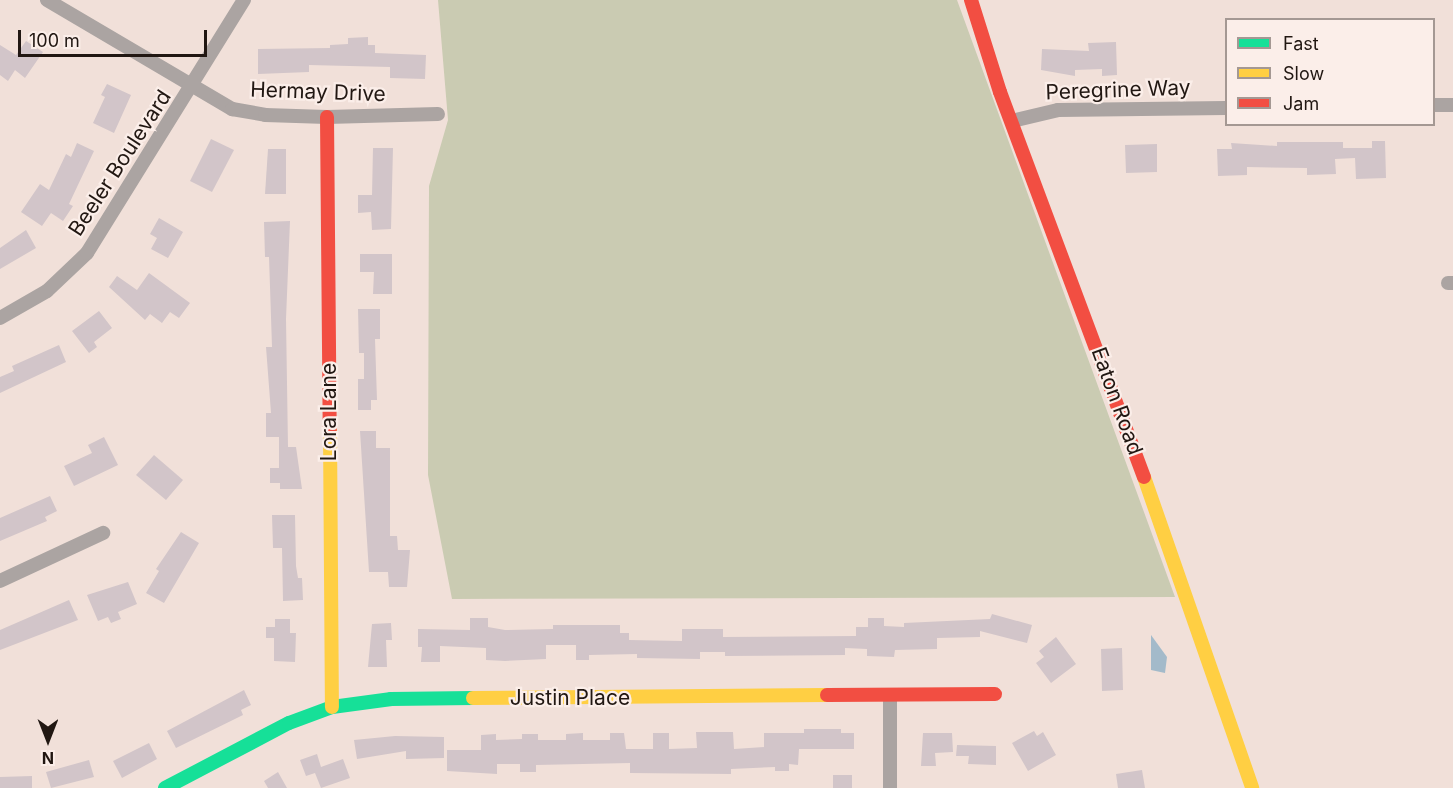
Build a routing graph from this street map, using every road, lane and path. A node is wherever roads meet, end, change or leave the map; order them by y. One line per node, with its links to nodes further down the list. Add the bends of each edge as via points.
1 (47, 0): 4 (street, Hermay Drive)
2 (244, 0): 4 (street, Beeler Boulevard)
3 (971, 0): 10 (street, Eaton Road)
4 (193, 87): 9 (street, Hermay Drive, via 232,109 265,115); 11 (street, Beeler Boulevard, via 87,253 46,291)
5 (1435, 105): 6 (street)
6 (1453, 105)
7 (1225, 108): 10 (street, Peregrine Way, via 1058,110)
8 (438, 114): 9 (street, Hermay Drive)
9 (327, 117): 16 (street, Lora Lane)
10 (1012, 121): 19 (street, Eaton Road, via 1117,401)
11 (0, 318)
12 (104, 532): 13 (street)
13 (0, 581)
14 (995, 694): 15 (street, Justin Place)
15 (890, 695): 16 (street, Justin Place, via 391,699); 18 (street)
16 (332, 707): 17 (street, Justin Place, via 289,723)
17 (165, 788)
18 (890, 788)
19 (1252, 788)

